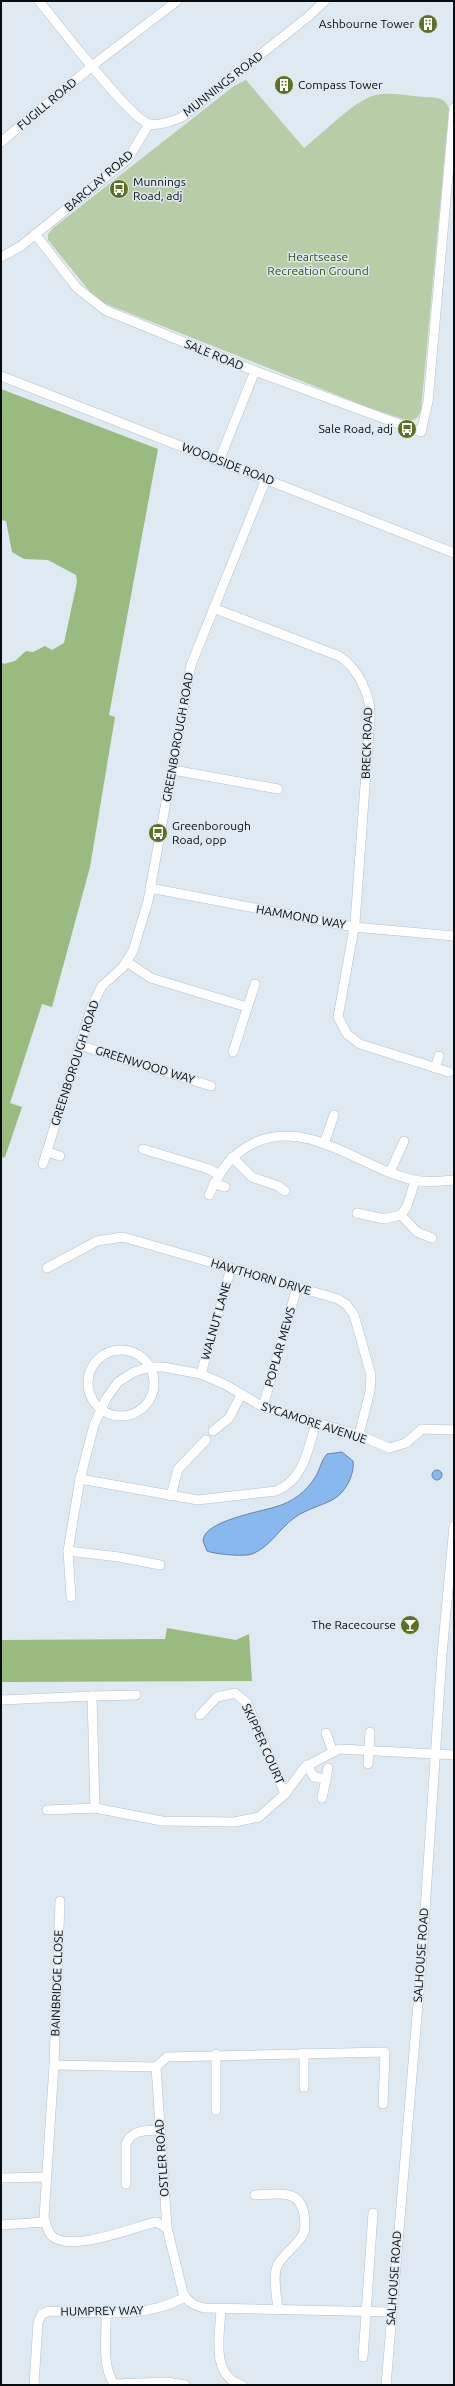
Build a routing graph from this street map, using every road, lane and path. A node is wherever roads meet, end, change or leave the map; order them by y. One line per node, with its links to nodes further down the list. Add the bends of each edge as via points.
1 (39, 1): 4 (street)
2 (177, 1): 4 (street, FUGILL ROAD)
3 (325, 1): 6 (street, MUNNINGS ROAD, via 182,117)
4 (94, 66): 6 (street, via 131,112); 7 (street, FUGILL ROAD)
5 (454, 108): 10 (street, SALE ROAD, via 424,433)
6 (149, 124): 8 (street, BARCLAY ROAD, via 128,159)
7 (1, 142)
8 (35, 234): 9 (street, BARCLAY ROAD, via 13,252); 10 (street, SALE ROAD, via 77,288 105,310)
9 (1, 257)
10 (255, 371): 12 (street)
11 (1, 376): 12 (street, WOODSIDE ROAD)
12 (219, 461): 13 (street, WOODSIDE ROAD)
13 (266, 479): 14 (street, WOODSIDE ROAD); 15 (street, GREENBOROUGH ROAD)
14 (454, 553)
15 (214, 608): 16 (street, GREENBOROUGH ROAD, via 191,665); 19 (street, BRECK ROAD, via 339,656 354,669 368,699 370,717)
16 (173, 770): 17 (street); 18 (street, GREENBOROUGH ROAD)
17 (278, 789)
18 (150, 888): 19 (street, HAMMOND WAY); 21 (street, GREENBOROUGH ROAD, via 137,937)
19 (354, 927): 20 (street, HAMMOND WAY); 27 (street, BRECK ROAD, via 340,1006 340,1024 347,1034 360,1044)
20 (454, 936)
21 (127, 962): 23 (street, via 151,978); 24 (street, GREENBOROUGH ROAD, via 108,979 96,995)
22 (255, 984): 23 (street)
23 (247, 1007): 25 (street)
24 (79, 1045): 29 (street, GREENWOOD WAY); 34 (street, GREENBOROUGH ROAD)
25 (233, 1052)
26 (439, 1056): 27 (street)
27 (435, 1068): 28 (street)
28 (449, 1072)
29 (211, 1086)
30 (334, 1115): 32 (street)
31 (404, 1141): 38 (street)
32 (324, 1144): 36 (street, via 301,1136 275,1136 245,1148); 38 (street)
33 (143, 1149): 39 (street)
34 (47, 1152): 35 (street); 37 (street, GREENBOROUGH ROAD)
35 (60, 1156)
36 (232, 1157): 39 (street); 44 (street, via 252,1177)
37 (43, 1164)
38 (390, 1172): 41 (street)
39 (218, 1174): 42 (street)
40 (454, 1180): 41 (street)
41 (415, 1181): 47 (street, via 407,1206)
42 (214, 1183): 43 (street); 45 (street)
43 (225, 1188)
44 (285, 1191)
45 (209, 1195)
46 (357, 1213): 47 (street, via 384,1219)
47 (401, 1215): 48 (street, via 417,1232)
48 (432, 1238)
49 (47, 1268): 50 (street, HAWTHORN DRIVE, via 97,1241 115,1237)
50 (231, 1268): 51 (street, HAWTHORN DRIVE); 53 (street, WALNUT LANE)
51 (297, 1287): 55 (street, POPLAR MEWS); 60 (street, HAWTHORN DRIVE, via 338,1299 354,1315 372,1382)
52 (150, 1367): 53 (street, SYCAMORE AVENUE); 56 (street, SYCAMORE AVENUE, via 134,1372 118,1382); 56 (street, via 154,1388 149,1400 140,1410 120,1416); 56 (street, via 142,1357 130,1351 111,1352 99,1358 91,1370 88,1384 92,1398)
53 (201, 1374): 54 (street, SYCAMORE AVENUE)
54 (241, 1395): 55 (street, SYCAMORE AVENUE); 59 (street, via 229,1418)
55 (263, 1407): 57 (street, SYCAMORE AVENUE)
56 (101, 1409): 62 (street, SYCAMORE AVENUE, via 94,1425)
57 (316, 1423): 60 (street, SYCAMORE AVENUE); 63 (street, via 303,1465 286,1487 265,1494 198,1500)
58 (454, 1430): 60 (street, SYCAMORE AVENUE, via 422,1429 406,1443 389,1448)
59 (213, 1431)
60 (359, 1435)
61 (206, 1440): 63 (street, via 178,1469)
62 (80, 1479): 63 (street); 65 (street, SYCAMORE AVENUE)
63 (171, 1496)
64 (454, 1526): 76 (street, SALHOUSE ROAD, via 443,1639)
65 (68, 1551): 66 (street); 67 (street, SYCAMORE AVENUE)
66 (160, 1565)
67 (71, 1598)
68 (136, 1695): 69 (street)
69 (92, 1696): 70 (street); 84 (street)
70 (1, 1700)
71 (200, 1715): 82 (street, SKIPPER COURT, via 216,1697 235,1693 247,1703)
72 (326, 1732): 75 (street)
73 (370, 1732): 74 (street)
74 (369, 1751): 75 (street, via 339,1749); 76 (street); 78 (street)
75 (332, 1752): 79 (street)
76 (437, 1753): 77 (street); 108 (street, SALHOUSE ROAD)
77 (454, 1755)
78 (368, 1764)
79 (307, 1765): 81 (street, via 314,1777); 82 (street)
80 (328, 1768): 81 (street)
81 (326, 1779): 83 (street)
82 (285, 1794): 84 (street, via 259,1817 234,1822 162,1821)
83 (322, 1798)
84 (95, 1808): 85 (street)
85 (48, 1810)
86 (60, 1901): 89 (street, BAINBRIDGE CLOSE)
87 (304, 2053): 88 (street); 91 (street); 92 (street, via 385,2052)
88 (216, 2054): 90 (street, via 166,2057); 93 (street)
89 (54, 2065): 90 (street); 95 (street)
90 (156, 2067): 94 (street, OSTLER ROAD)
91 (304, 2086)
92 (383, 2104)
93 (216, 2110)
94 (160, 2130): 97 (street, via 136,2132 128,2139); 102 (street, OSTLER ROAD)
95 (46, 2177): 96 (street); 100 (street)
96 (1, 2178)
97 (126, 2184)
98 (255, 2195): 105 (street, via 283,2194 295,2197 301,2201 303,2207 304,2234 278,2264 276,2272)
99 (373, 2213): 106 (street)
100 (45, 2222): 101 (street); 102 (street, via 52,2236 63,2242 84,2242 156,2222)
101 (1, 2225)
102 (167, 2228): 103 (street, OSTLER ROAD)
103 (185, 2297): 104 (street, via 195,2306); 107 (street, HUMPREY WAY, via 153,2310)
104 (221, 2309): 105 (street); 110 (street, via 220,2358 222,2369)
105 (278, 2310): 106 (street)
106 (366, 2311): 108 (street); 109 (street)
107 (106, 2312): 111 (street, via 107,2363 109,2377); 112 (street, HUMPREY WAY, via 49,2311 42,2314 38,2322)
108 (392, 2312): 116 (street, SALHOUSE ROAD)
109 (363, 2357)
110 (229, 2378): 114 (street); 115 (street)
111 (114, 2384): 113 (street, via 167,2382)
112 (34, 2385)
113 (185, 2385)
114 (222, 2385)
115 (242, 2385)
116 (386, 2385)

